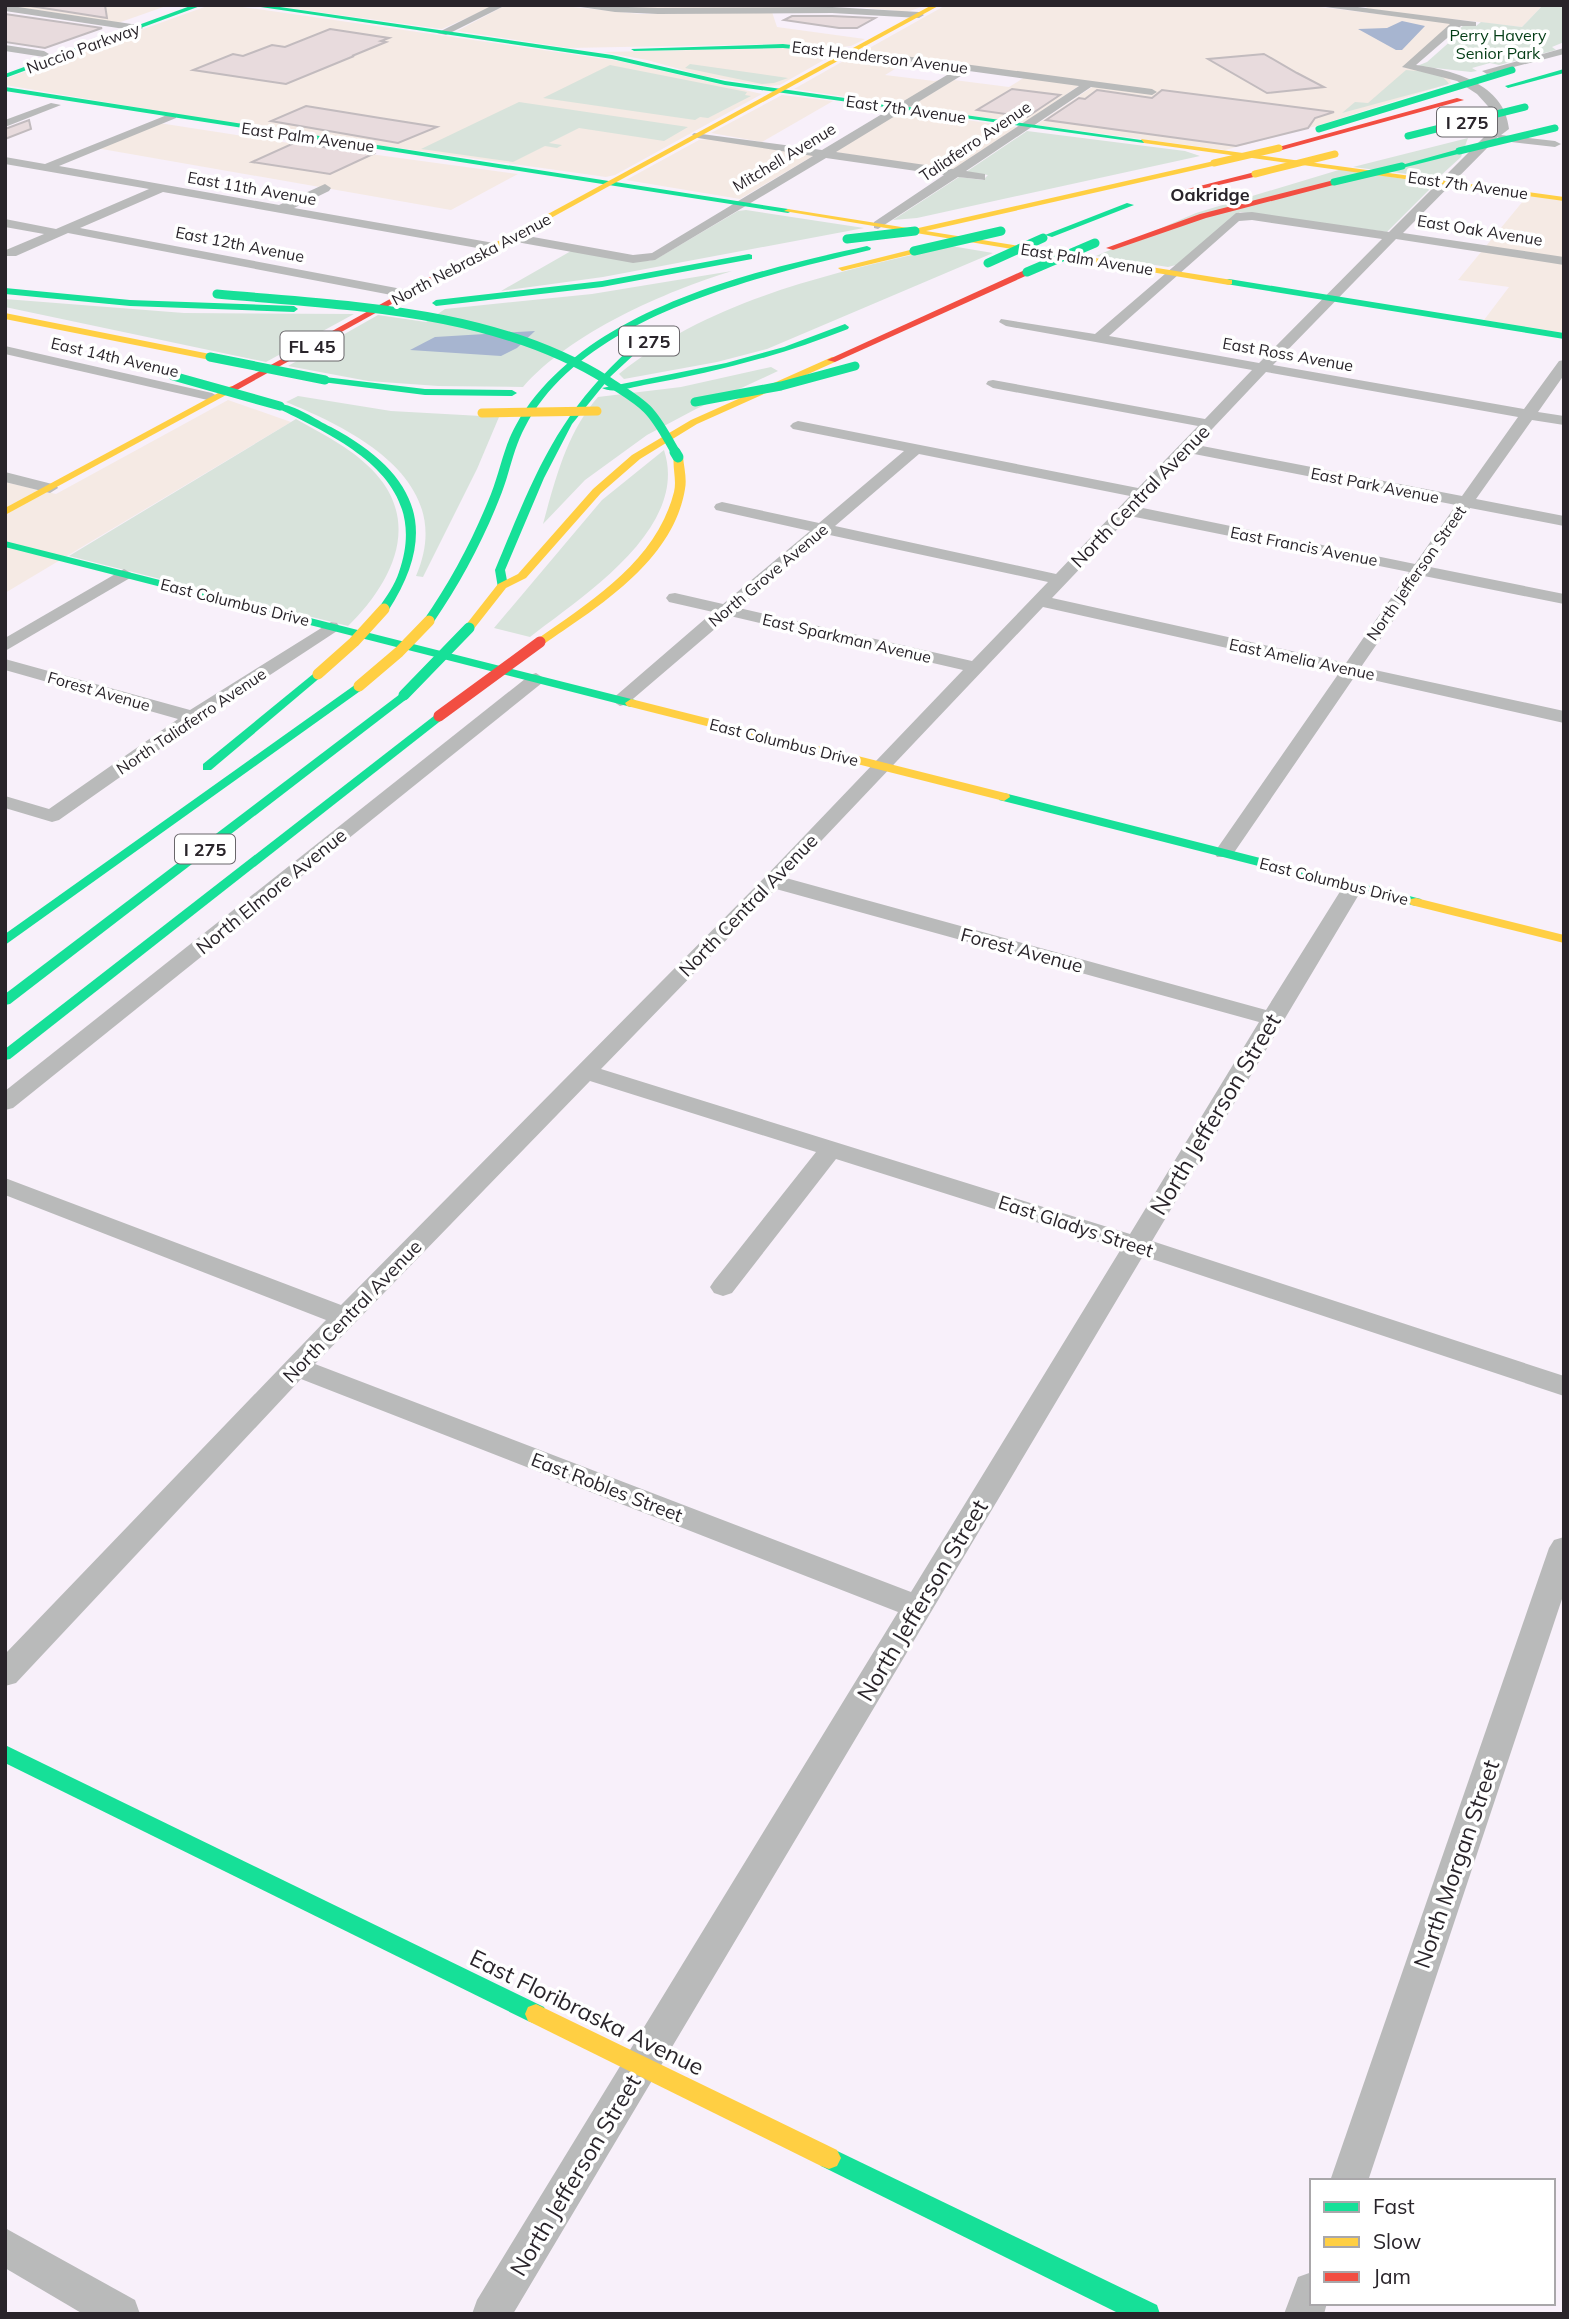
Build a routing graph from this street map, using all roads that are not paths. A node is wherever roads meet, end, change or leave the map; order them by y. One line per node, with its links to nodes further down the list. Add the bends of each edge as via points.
1 (181, 5): 13 (main road, Nuccio Parkway)
2 (200, 5): 13 (main road, Nuccio Parkway)
3 (251, 5): 14 (main road, East 7th Avenue)
4 (501, 5): 14 (street)
5 (572, 5): 10 (street, via 633,12 857,9)
6 (937, 5): 10 (main road, North Nebraska Avenue / FL 45)
7 (1316, 5): 9 (street)
8 (5, 8): 13 (street)
9 (1359, 8): 11 (street)
10 (919, 15): 18 (main road, North Nebraska Avenue / FL 45)
11 (1460, 22): 12 (street); 25 (street, via 1407,67)
12 (1472, 24)
13 (131, 26): 19 (main road, Nuccio Parkway); 24 (main road, Nuccio Parkway)
14 (442, 33): 16 (main road, East 7th Avenue)
15 (5, 48): 19 (street)
16 (564, 50): 18 (main road, East Henderson Avenue, via 783,46); 29 (main road, East 7th Avenue)
17 (1564, 51): 25 (street)
18 (852, 52): 21 (street, East Henderson Avenue); 29 (main road, North Nebraska Avenue / FL 45)
19 (44, 54): 22 (main road, Nuccio Parkway)
20 (1564, 59): 31 (main road)
21 (968, 67): 26 (street, East Henderson Avenue); 34 (street, Mitchell Avenue)
22 (5, 68)
23 (1564, 71): 31 (main road, I 275)
24 (5, 76)
25 (1467, 76): 40 (street, via 1457,82); 40 (street, via 1502,115 1503,129)
26 (1090, 83): 30 (street, East Henderson Avenue); 37 (street, Taliaferro Avenue)
27 (1564, 85): 31 (main road)
28 (5, 89): 35 (main road, East Palm Avenue)
29 (780, 91): 34 (main road, East 7th Avenue); 39 (main road, North Nebraska Avenue / FL 45)
30 (1152, 92)
31 (1520, 92): 41 (main road, I 275, bridge); 42 (main road, I 275, via 1460,100); 42 (main road, bridge, via 1448,88 1319,129)
32 (5, 96): 33 (main road, East Palm Avenue)
33 (55, 105): 35 (main road, East Palm Avenue); 36 (street)
34 (900, 108): 37 (main road, East 7th Avenue); 44 (street, Mitchell Avenue)
35 (166, 119): 46 (street); 50 (main road, East Palm Avenue)
36 (5, 124)
37 (1026, 126): 47 (street, Taliaferro Avenue); 49 (main road, East 7th Avenue)
38 (1558, 133): 40 (street); 65 (main road, bridge, via 1459,151 1185,216)
39 (698, 135): 44 (street); 50 (main road, North Nebraska Avenue / FL 45)
40 (1491, 136): 49 (street, North Central Avenue)
41 (1402, 138)
42 (1279, 148): 62 (main road, I 275, bridge)
43 (1341, 153): 53 (main road, bridge)
44 (824, 154): 47 (street); 55 (street, Mitchell Avenue)
45 (5, 160): 46 (street, East 11th Avenue)
46 (47, 167): 51 (street, East 11th Avenue)
47 (956, 173): 48 (street); 59 (street, Taliaferro Avenue)
48 (981, 177)
49 (1445, 182): 54 (main road, East 7th Avenue); 63 (street, North Central Avenue)
50 (611, 183): 55 (main road, East Palm Avenue); 64 (main road, North Nebraska Avenue / FL 45)
51 (162, 188): 56 (street, East 11th Avenue); 61 (street)
52 (325, 188): 56 (street)
53 (1167, 195)
54 (1564, 199)
55 (741, 204): 59 (main road, East Palm Avenue); 64 (street, Mitchell Avenue, via 655,256 633,259)
56 (281, 209): 66 (street, East 11th Avenue)
57 (5, 223): 61 (street, East 12th Avenue)
58 (1037, 223): 71 (main road, bridge, via 1145,200 1049,235)
59 (878, 225): 72 (main road, East Palm Avenue)
60 (1007, 229): 76 (main road, bridge)
61 (62, 231): 68 (street); 75 (street, East 12th Avenue)
62 (915, 231): 67 (main road, bridge); 132 (main road, I 275, bridge, via 891,242 774,270 684,302 626,329 567,370 523,420 477,536 452,589 429,621 359,685)
63 (1391, 235): 70 (street, East Oak Avenue); 72 (street, East Oak Avenue, via 1236,217); 77 (street, North Central Avenue)
64 (511, 237): 66 (main road, North Nebraska Avenue / FL 45)
65 (1103, 246): 92 (main road, bridge, via 1055,275 855,366 682,404); 111 (main road, bridge, via 1027,272 663,439 597,491 522,576)
66 (494, 247): 75 (main road, North Nebraska Avenue / FL 45)
67 (788, 250)
68 (11, 253)
69 (762, 255): 74 (main road, bridge, via 602,284 436,303 294,309 130,303)
70 (1564, 261)
71 (982, 266)
72 (1175, 273): 77 (main road, East Palm Avenue); 84 (street)
73 (163, 288): 137 (main road, bridge, via 413,316 535,345 589,368 630,392 654,413 678,457 680,494 653,547 615,586 439,716)
74 (5, 291)
75 (407, 294): 91 (main road, North Nebraska Avenue / FL 45)
76 (741, 297)
77 (1333, 298): 82 (main road, East Palm Avenue); 88 (street, North Central Avenue)
78 (5, 316): 81 (main road)
79 (856, 322): 90 (main road, via 749,362 607,388 512,393)
80 (1006, 322): 84 (street, East Ross Avenue)
81 (43, 324): 90 (main road, bridge, via 210,357); 90 (main road, via 305,393)
82 (1564, 335)
83 (5, 336): 126 (main road, bridge, via 280,406 331,429 375,459 409,507 414,544 410,565 384,609 354,642)
84 (1098, 338): 88 (street, East Ross Avenue)
85 (648, 342): 111 (main road, I 275, via 609,369 568,417 500,570)
86 (5, 350): 91 (street, East 14th Avenue)
87 (1564, 364): 93 (street, North Jefferson Street)
88 (1263, 367): 93 (street, East Ross Avenue); 95 (street, North Central Avenue)
89 (993, 384): 95 (street)
90 (324, 388)
91 (216, 397): 100 (main road, North Nebraska Avenue / FL 45)
92 (474, 413)
93 (1528, 415): 94 (street, East Ross Avenue); 102 (street, North Jefferson Street)
94 (1564, 421)
95 (1209, 424): 97 (street, North Central Avenue)
96 (798, 426): 98 (street, East Francis Avenue)
97 (1186, 448): 101 (street, North Central Avenue); 102 (street, East Park Avenue)
98 (916, 449): 101 (street, East Francis Avenue); 106 (street, North Grove Avenue)
99 (5, 477): 100 (street)
100 (50, 488): 104 (main road, North Nebraska Avenue / FL 45)
101 (1135, 502): 108 (street, East Francis Avenue); 110 (street, North Central Avenue)
102 (1465, 503): 105 (street, East Park Avenue); 108 (street, North Jefferson Street)
103 (722, 508): 106 (street)
104 (5, 512)
105 (1564, 521)
106 (822, 529): 110 (street); 115 (street, North Grove Avenue)
107 (5, 544): 109 (main road, East Columbus Drive)
108 (1419, 569): 113 (street, East Francis Avenue); 120 (street, North Jefferson Street)
109 (124, 574): 116 (main road, East Columbus Drive); 117 (street)
110 (1060, 580): 114 (street, North Central Avenue)
111 (502, 586): 135 (main road, I 275, bridge, via 469,628 404,695)
112 (675, 598): 115 (street, East Sparkman Avenue)
113 (1564, 599)
114 (1040, 601): 119 (street, North Central Avenue); 120 (street, East Amelia Avenue)
115 (725, 610): 119 (street, East Sparkman Avenue); 122 (street, North Grove Avenue)
116 (331, 627): 121 (main road, East Columbus Drive); 124 (street, North Taliaferro Avenue)
117 (5, 646)
118 (5, 664): 124 (street, Forest Avenue)
119 (977, 668): 125 (street, North Central Avenue)
120 (1349, 670): 123 (street, East Amelia Avenue); 129 (street, North Jefferson Street)
121 (537, 679): 122 (main road, East Columbus Drive); 139 (street, North Elmore Avenue)
122 (620, 700): 125 (main road, East Columbus Drive)
123 (1564, 717)
124 (193, 718): 127 (street, North Taliaferro Avenue, via 52,816)
125 (881, 766): 129 (main road, East Columbus Drive); 130 (street, North Central Avenue)
126 (197, 776)
127 (5, 802)
128 (130, 831): 132 (main road)
129 (1224, 853): 131 (main road, East Columbus Drive)
130 (772, 881): 136 (street, Forest Avenue); 138 (street, North Central Avenue)
131 (1353, 886): 133 (main road, East Columbus Drive); 136 (street, North Jefferson Street)
132 (50, 908): 134 (main road, I 275)
133 (1564, 939)
134 (5, 941)
135 (5, 1001)
136 (1273, 1019): 142 (street, North Jefferson Street)
137 (5, 1056)
138 (586, 1072): 140 (street, East Gladys Street); 144 (street, North Central Avenue)
139 (5, 1103)
140 (831, 1149): 142 (street, East Gladys Street); 143 (street)
141 (5, 1186): 144 (street)
142 (1137, 1245): 146 (street, East Gladys Street); 148 (street, North Jefferson Street)
143 (723, 1287)
144 (345, 1317): 145 (street, North Central Avenue)
145 (296, 1367): 148 (street, East Robles Street); 149 (street, North Central Avenue)
146 (1564, 1386)
147 (1564, 1548): 152 (street, North Morgan Street)
148 (918, 1607): 151 (street, North Jefferson Street)
149 (5, 1674)
150 (5, 1753): 151 (main road, East Floribraska Avenue)
151 (642, 2064): 156 (street, North Jefferson Street); 157 (main road, East Floribraska Avenue)
152 (1350, 2179)
153 (5, 2247): 155 (street)
154 (1310, 2297): 158 (street)
155 (121, 2314)
156 (491, 2314)
157 (1148, 2314)
158 (1304, 2314)

